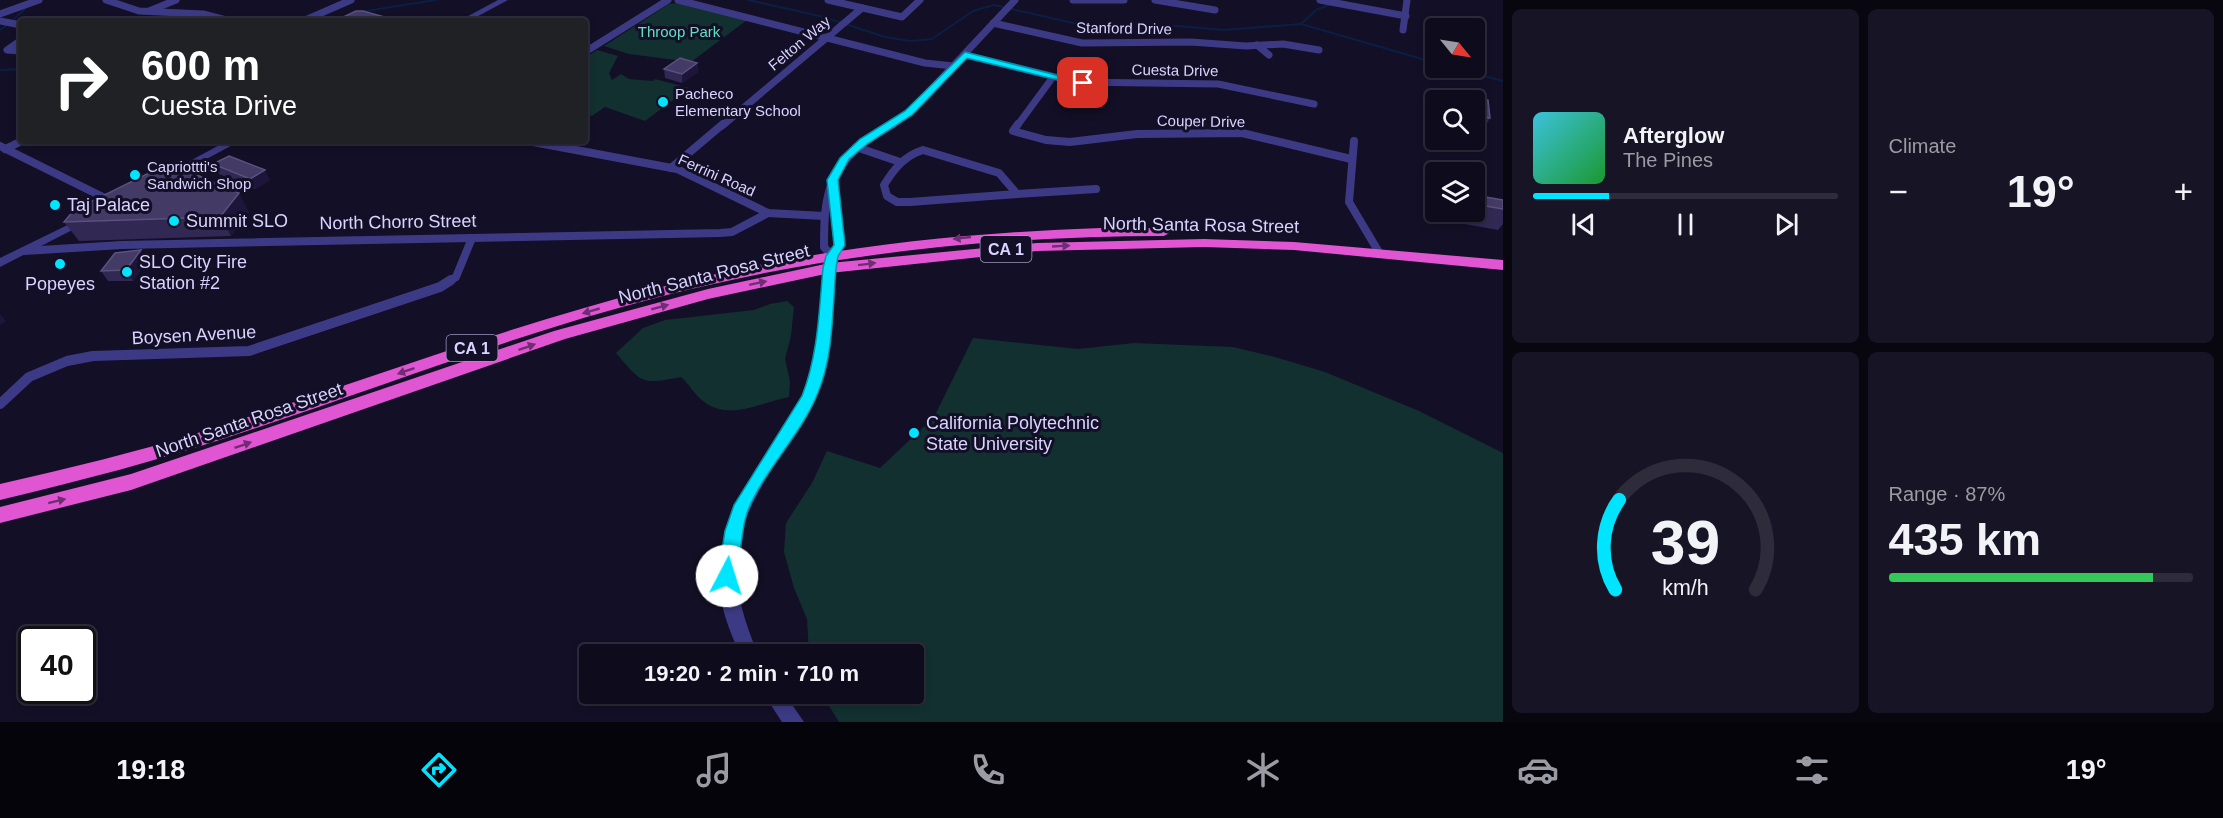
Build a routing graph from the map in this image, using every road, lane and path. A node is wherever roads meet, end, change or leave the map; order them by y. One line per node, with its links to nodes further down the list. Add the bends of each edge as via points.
1 (39, 0): 19 (street)
2 (106, 0): 18 (street)
3 (176, 0): 18 (street)
4 (351, 0): 22 (street)
5 (504, 0): 23 (street)
6 (668, 0): 31 (street)
7 (678, 0): 28 (street)
8 (828, 0): 16 (street)
9 (920, 0): 16 (street, via 902,17)
10 (1015, 0): 25 (street)
11 (1073, 0): 12 (street)
12 (1124, 0)
13 (1155, 0): 17 (street)
14 (1320, 0): 20 (street)
15 (1407, 0): 20 (street)
16 (862, 8): 28 (street, Felton Way)
17 (1215, 10)
18 (147, 12): 21 (street)
19 (0, 14)
20 (1406, 16): 27 (street)
21 (218, 18)
22 (310, 18)
23 (469, 18)
24 (0, 21): 26 (street)
25 (993, 23): 30 (street, Stanford Drive, via 1082,43); 34 (street)
26 (18, 25)
27 (1403, 30)
28 (827, 38): 36 (street, via 925,63); 49 (street, Felton Way)
29 (18, 42): 33 (street, via 7,50)
30 (1257, 45): 32 (street, Stanford Drive, via 1283,44); 35 (street)
31 (588, 50)
32 (1318, 50)
33 (18, 51)
34 (965, 55): 36 (street); 37 (street, Cuesta Drive)
35 (1269, 55)
36 (953, 66): 45 (street, via 908,113)
37 (1053, 77): 38 (street, Cuesta Drive, via 1090,83 1218,84); 41 (street, Couper Drive, via 1013,131 1058,141)
38 (1314, 104)
39 (1354, 141): 47 (street)
40 (18, 142): 44 (street)
41 (1085, 142): 46 (street); 47 (street, Couper Drive, via 1137,134 1234,132)
42 (229, 144): 51 (street)
43 (544, 144): 49 (street, Ferrini Road)
44 (3, 147): 54 (street)
45 (854, 149): 48 (street); 50 (street)
46 (1095, 151)
47 (1351, 159): 58 (street, via 1349,202)
48 (898, 164): 53 (street, via 923,150 999,173); 53 (street, via 884,185 886,196 897,202)
49 (671, 168): 55 (street, Ferrini Road)
50 (833, 180): 56 (street); 62 (street, via 839,245)
51 (152, 184)
52 (1096, 189): 53 (street)
53 (1017, 194)
54 (121, 200): 59 (street)
55 (768, 213): 56 (street, Ferrini Road); 57 (street, North Chorro Street, via 741,228 720,233)
56 (824, 216): 62 (street, via 824,247)
57 (472, 238): 59 (street, North Chorro Street, via 122,244); 65 (street, Boysen Avenue, via 456,277 440,287 249,351 69,360 33,375 12,389)
58 (1378, 249): 60 (highway, North Santa Rosa Street / CA 1); 62 (highway, North Santa Rosa Street / CA 1, via 1110,243); 64 (highway, North Santa Rosa Street / CA 1)
59 (24, 251): 61 (street); 63 (street)
60 (1503, 255)
61 (0, 256)
62 (831, 262): 66 (highway, North Santa Rosa Street / CA 1, one-way to 66, via 715,278 553,321 229,430); 67 (highway, North Santa Rosa Street / CA 1, one-way to 62, via 143,478 560,335); 68 (street, via 817,377 809,397 742,505 733,531 727,561 727,592)
63 (0, 263)
64 (1503, 265)
65 (0, 404)
66 (0, 492)
67 (0, 515)
68 (744, 644)
69 (780, 704): 70 (street)
70 (794, 722)

